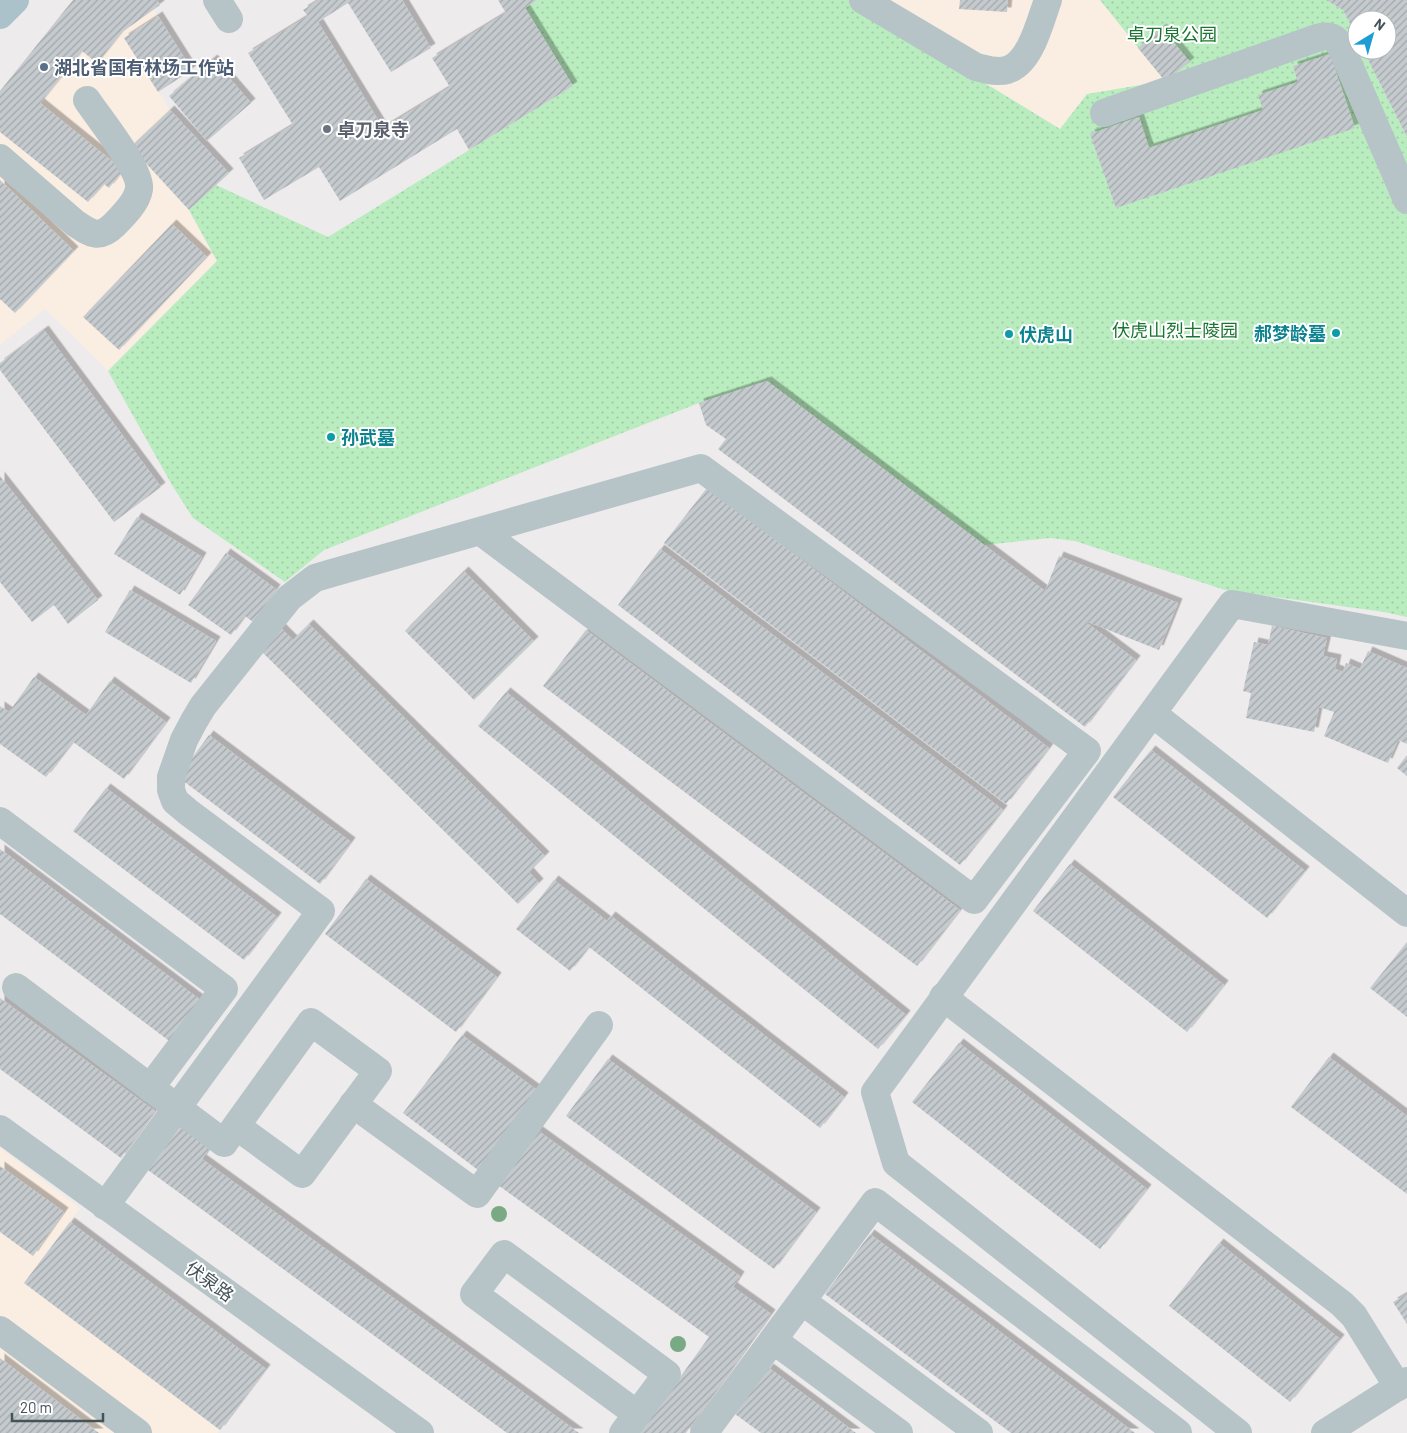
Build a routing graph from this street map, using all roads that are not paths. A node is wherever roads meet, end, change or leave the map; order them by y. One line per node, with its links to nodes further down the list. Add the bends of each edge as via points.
1 (15, 0): 4 (main road)
2 (863, 0): 3 (street, via 976,67 995,71 1007,70 1023,59 1030,49)
3 (1048, 0)
4 (0, 15)
5 (87, 100): 7 (street, via 131,163 140,186 132,204 104,232 86,231)
6 (1104, 113): 8 (street, via 1316,38 1331,36 1342,49)
7 (0, 158)
8 (1407, 200)
9 (480, 531): 9 (street, via 701,468 1087,751 974,900); 19 (street, via 315,578 289,598 203,706 184,740 171,777 170,790 175,801 321,912)
10 (1407, 636): 11 (street, via 1232,604)
11 (1153, 714): 13 (street); 15 (street)
12 (0, 822): 17 (street, via 224,989)
13 (1407, 913)
14 (16, 987): 17 (street)
15 (943, 997): 26 (street, via 1342,1304); 34 (street, via 875,1092 896,1163)
16 (599, 1025): 18 (street, via 477,1194)
17 (150, 1088): 19 (street)
18 (353, 1104): 20 (street, via 302,1174); 20 (street, via 378,1071 311,1022)
19 (177, 1108): 20 (street, via 224,1143); 22 (street)
20 (236, 1126)
21 (0, 1129): 22 (street, 伏泉路)
22 (105, 1206): 30 (street, 伏泉路)
23 (802, 1301): 25 (street); 32 (street); 33 (street, via 875,1202)
24 (0, 1330): 29 (street)
25 (773, 1340): 28 (street); 31 (street)
26 (1402, 1384): 35 (street)
27 (630, 1424): 27 (street, via 474,1294 504,1254 668,1374)
28 (713, 1430)
29 (138, 1433)
30 (420, 1433)
31 (899, 1433)
32 (979, 1433)
33 (1178, 1433)
34 (1238, 1433)
35 (1325, 1433)

